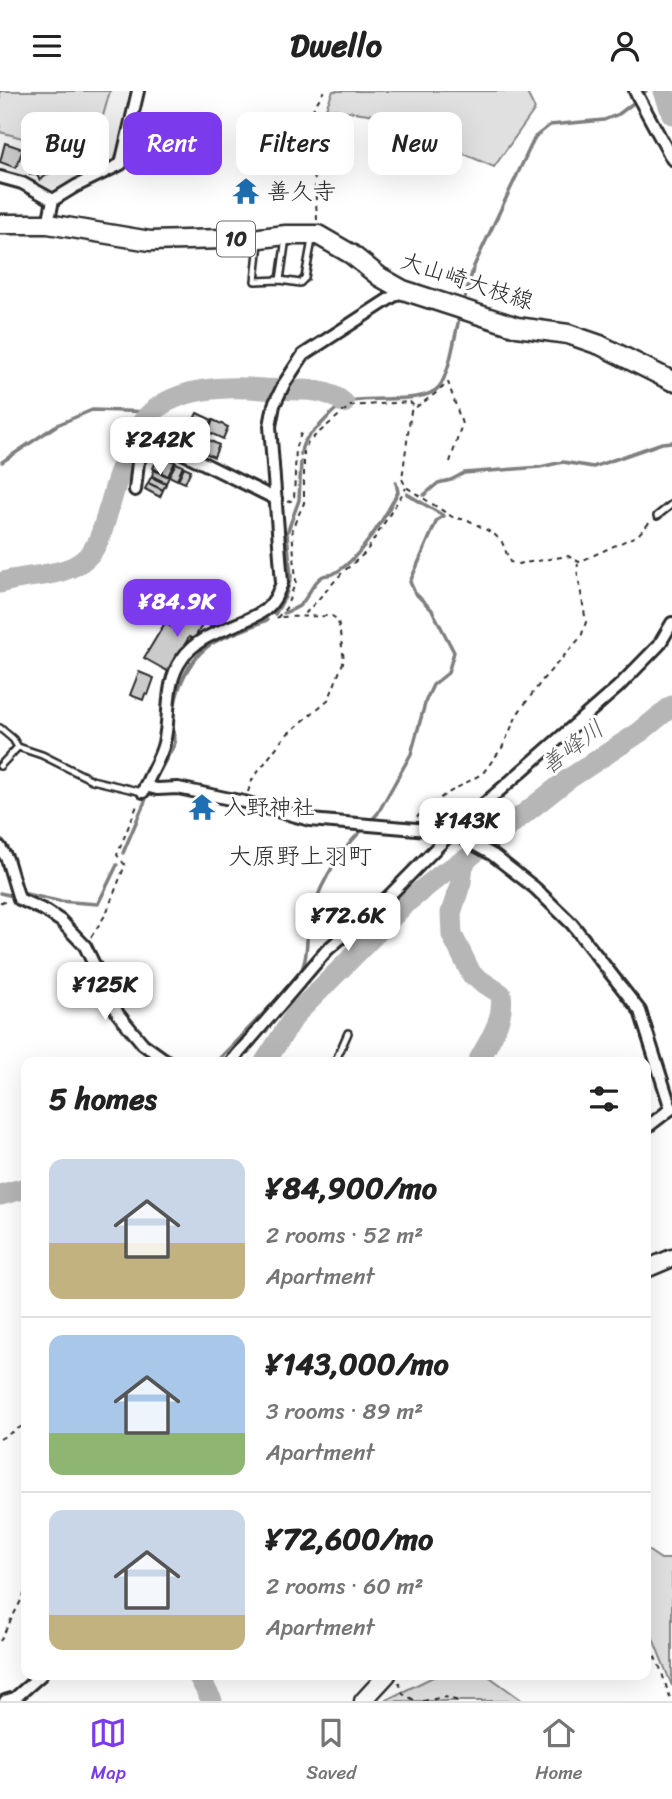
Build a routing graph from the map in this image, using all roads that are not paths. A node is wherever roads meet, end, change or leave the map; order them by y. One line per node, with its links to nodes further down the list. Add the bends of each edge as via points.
1 (138, 91): 5 (street, via 121,164)
2 (635, 91): 3 (street)
3 (672, 159)
4 (0, 177): 5 (street)
5 (53, 200): 6 (street)
6 (48, 224): 7 (main road, 大山崎大枝線 / 10); 10 (main road, 大山崎大枝線 / 10, via 150,241)
7 (1, 227)
8 (286, 235): 9 (main road, 大山崎大枝線 / 10); 10 (main road, 大山崎大枝線 / 10); 11 (lane)
9 (315, 236): 11 (lane, via 305,278 300,283); 12 (main road, 大山崎大枝線 / 10)
10 (260, 238): 11 (lane, via 255,281)
11 (280, 279)
12 (403, 290): 13 (main road, 大山崎大枝線 / 10, via 517,327 568,334); 15 (street, via 303,355 284,384 270,426)
13 (670, 376)
14 (135, 490): 15 (street, via 138,462 152,438)
15 (276, 499): 22 (street, via 282,583 276,597 263,611 193,645 181,660 167,699 162,753)
16 (672, 504): 17 (lane)
17 (657, 516)
18 (672, 623): 23 (street, via 659,645 618,687)
19 (0, 728): 20 (lane)
20 (18, 747): 21 (lane); 22 (lane, via 92,780)
21 (0, 766)
22 (144, 789): 23 (street, via 178,788 310,820)
23 (455, 833): 27 (street, via 327,950); 29 (street, via 493,855 572,924 640,1011)
24 (0, 846): 26 (street, via 18,894 61,921 85,946 118,1014 143,1044)
25 (348, 1034): 28 (lane)
26 (161, 1057)
27 (235, 1057)
28 (337, 1057)
29 (672, 1109): 30 (street)
30 (651, 1124)
31 (672, 1258): 32 (main road)
32 (651, 1267)
33 (35, 1680): 35 (street)
34 (382, 1680): 36 (main road)
35 (5, 1701)
36 (363, 1701)

